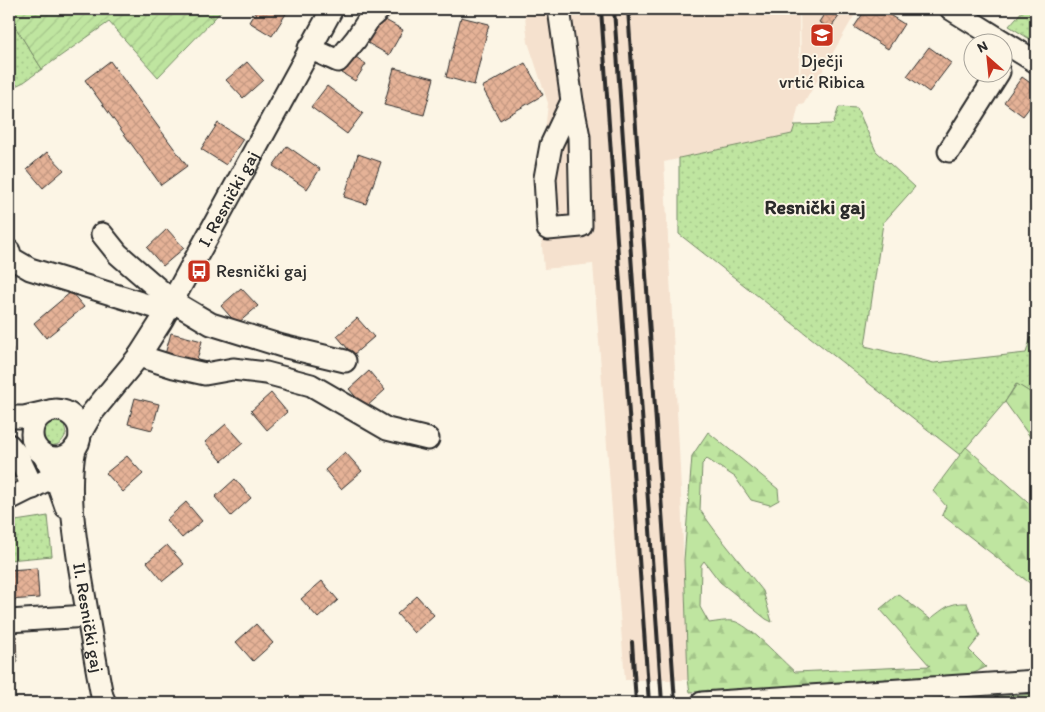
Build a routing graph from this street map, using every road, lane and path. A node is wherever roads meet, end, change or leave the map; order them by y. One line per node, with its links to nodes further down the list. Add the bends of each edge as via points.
1 (332, 9): 5 (street, I. Resnički gaj)
2 (559, 9): 10 (street)
3 (951, 9): 6 (street)
4 (379, 10): 5 (street, via 338,61)
5 (309, 48): 14 (street, I. Resnički gaj)
6 (1015, 48): 7 (street); 8 (street)
7 (1012, 53)
8 (1036, 62)
9 (993, 82): 11 (street)
10 (572, 101): 10 (street, via 551,145 546,178 548,229 581,226 579,137)
11 (949, 151)
12 (102, 234): 14 (street)
13 (9, 251): 14 (street, via 11,258 30,269)
14 (170, 306): 15 (street, I. Resnički gaj); 16 (street, via 211,324)
15 (140, 356): 17 (street, I. Resnički gaj); 21 (street, via 205,374 233,369 266,373 311,385 387,428)
16 (345, 361)
17 (116, 384): 18 (street, I. Resnički gaj, via 87,400); 22 (street, I. Resnički gaj, via 92,413)
18 (52, 411): 19 (street, I. Resnički gaj); 22 (street, via 65,412 75,420); 24 (street, via 41,415 34,425 32,436)
19 (9, 417)
20 (9, 422): 24 (street)
21 (428, 439)
22 (78, 441): 24 (street, via 64,456 50,457); 28 (street, II. Resnički gaj, via 72,478)
23 (9, 446): 26 (street, via 18,456)
24 (38, 449): 25 (street, II. Resnički gaj)
25 (55, 476): 26 (street); 28 (street, II. Resnički gaj)
26 (33, 488): 27 (street)
27 (9, 499)
28 (74, 531): 29 (street, II. Resnički gaj)
29 (87, 616): 30 (street); 32 (street, II. Resnički gaj)
30 (9, 620)
31 (1036, 681): 33 (street)
32 (105, 703)
33 (702, 703)

